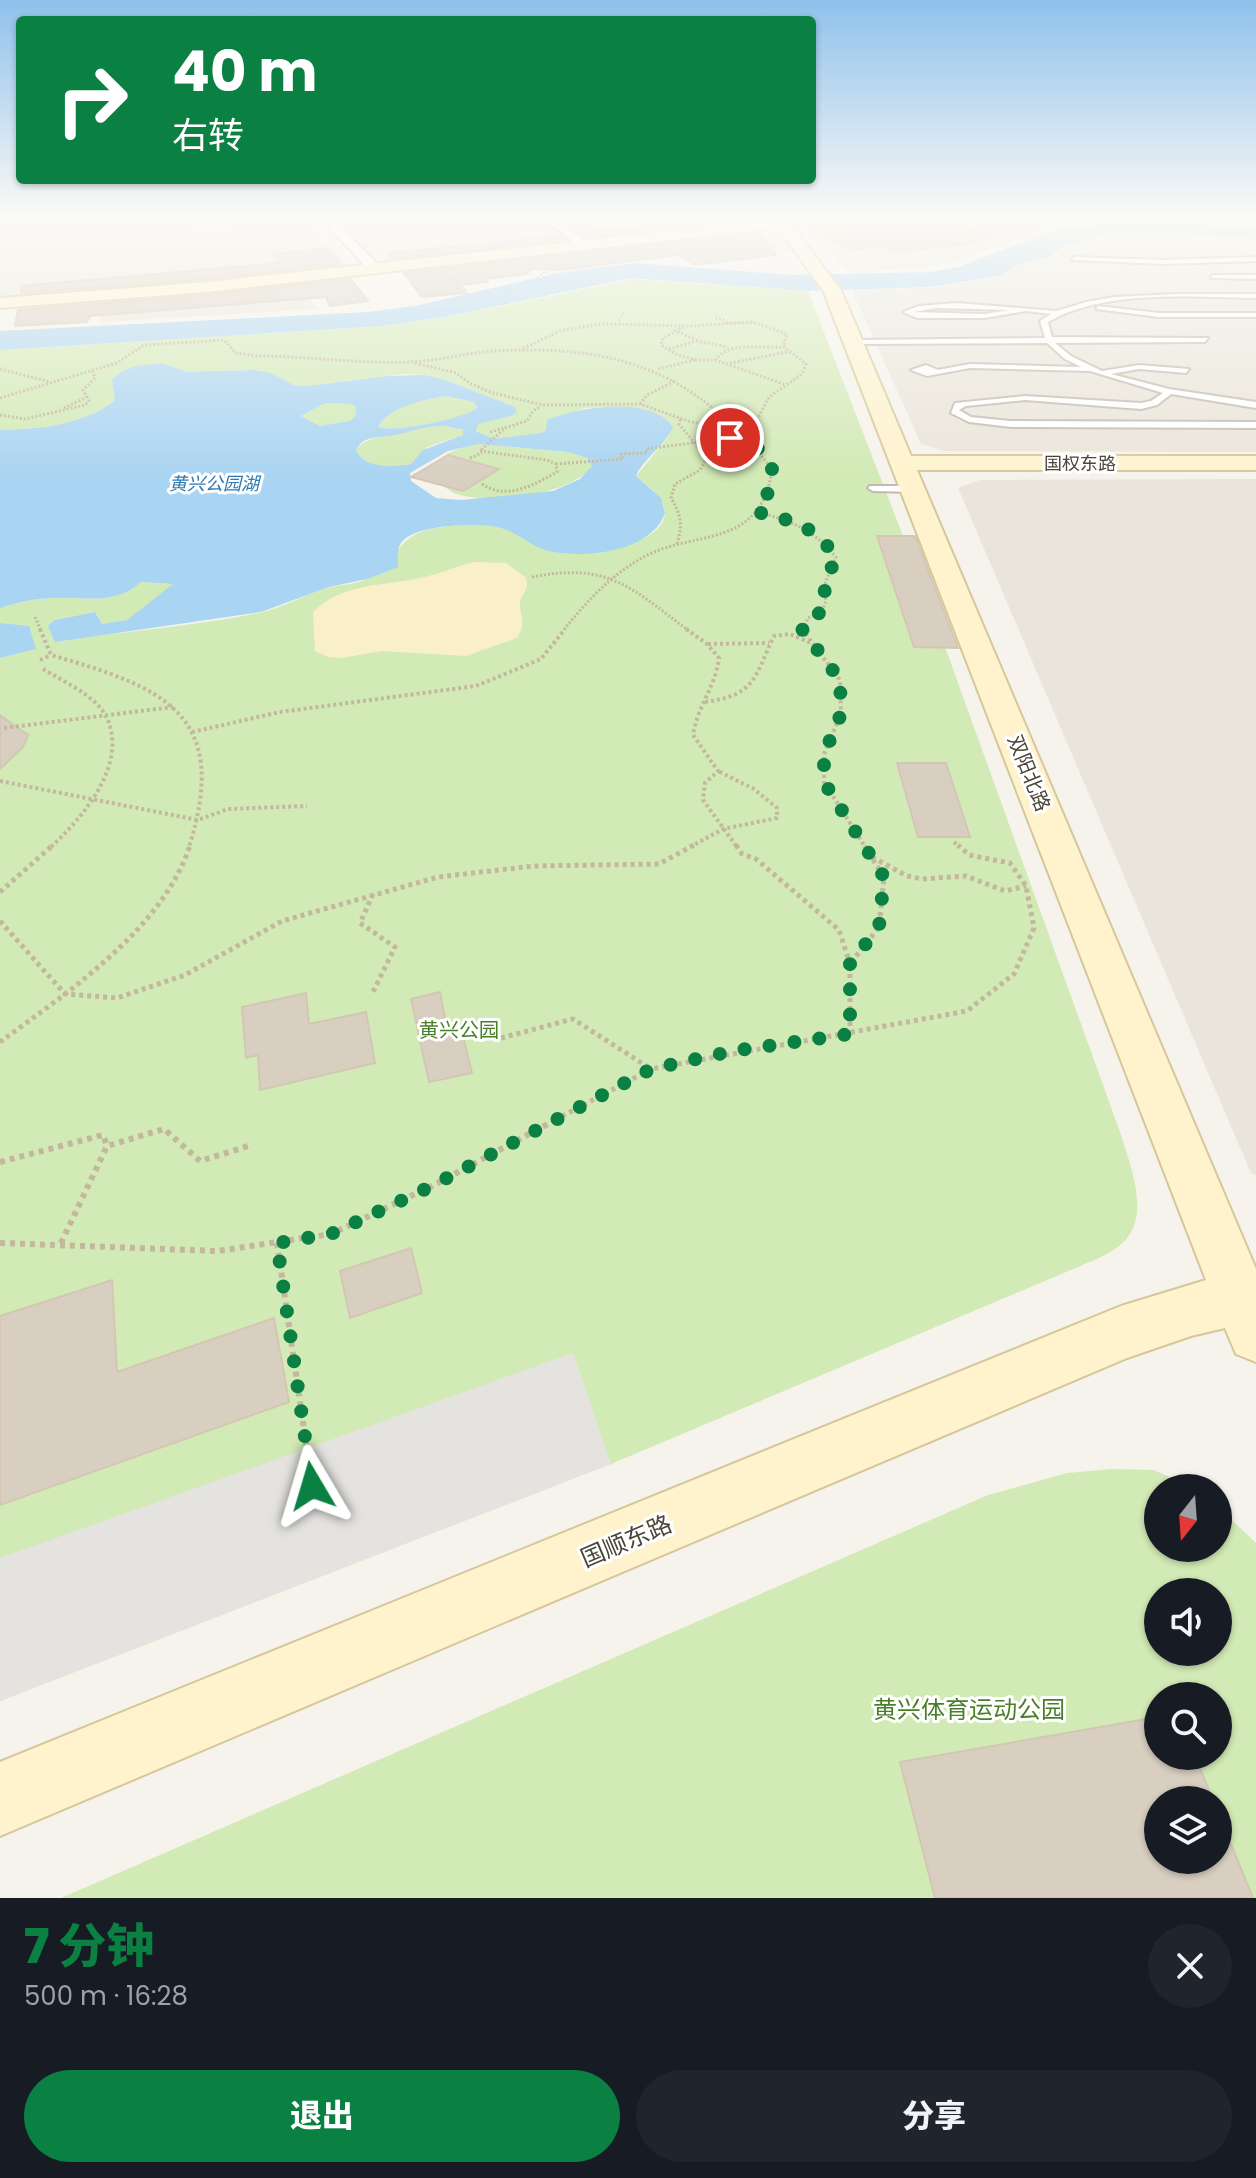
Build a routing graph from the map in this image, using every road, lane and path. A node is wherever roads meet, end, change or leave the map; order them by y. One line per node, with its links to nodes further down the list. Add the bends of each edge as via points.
1 (837, 303): 16 (street, 双阳北路)
2 (1102, 303): 3 (lane)
3 (1087, 305): 6 (lane); 7 (lane, via 1144,314)
4 (1025, 309): 4 (lane, via 941,307 907,312 985,316); 6 (lane)
5 (624, 311): 10 (path)
6 (1059, 313): 13 (lane, via 1044,321)
7 (1256, 315)
8 (715, 318): 9 (path)
9 (732, 320): 11 (path); 18 (path, via 772,325 787,334)
10 (619, 322): 11 (path); 19 (path, via 557,331)
11 (688, 326): 12 (path)
12 (674, 330): 15 (path); 20 (path, via 663,338 661,345)
13 (1050, 340): 14 (lane); 16 (lane); 28 (lane, via 1067,358)
14 (1205, 340)
15 (697, 341): 17 (path); 20 (path)
16 (853, 342): 53 (street, 双阳北路)
17 (728, 347): 18 (path); 23 (path)
18 (784, 347): 21 (path)
19 (521, 349): 24 (path); 29 (path, via 572,350)
20 (668, 349): 22 (path)
21 (787, 352): 25 (path); 35 (path, via 806,364 802,374)
22 (696, 360): 23 (path); 29 (path)
23 (715, 360): 25 (path)
24 (407, 362): 27 (path, via 256,356 236,353 224,340 144,345 117,363); 39 (path, via 456,373 493,393)
25 (723, 364): 35 (path)
26 (0, 369): 34 (path)
27 (92, 369): 34 (path); 41 (path, via 95,378 83,390 89,401 85,405 25,419)
28 (1091, 369): 30 (lane, via 972,366); 32 (lane)
29 (657, 370): 33 (path)
30 (935, 371)
31 (1186, 371): 32 (lane, via 1139,367)
32 (1102, 373): 36 (lane)
33 (676, 381): 38 (path); 43 (path)
34 (51, 382): 37 (path)
35 (785, 384): 43 (path, via 769,397 759,416)
36 (1169, 392): 40 (lane); 44 (lane, via 1141,406 1014,398 966,403 954,411 969,419 1027,425)
37 (0, 398)
38 (640, 404): 39 (path); 42 (path)
39 (543, 405): 45 (path, via 527,421)
40 (1256, 405)
41 (0, 415)
42 (681, 417): 43 (path); 48 (path, via 679,424)
43 (738, 424): 47 (path)
44 (1256, 425)
45 (505, 428): 46 (path); 49 (path)
46 (490, 432)
47 (752, 440): 48 (path); 56 (path, via 772,469 769,491)
48 (695, 444): 52 (path, via 621,454 623,459); 57 (path, via 707,458 700,470 675,484 671,498 683,527)
49 (482, 453): 50 (path); 52 (path, via 544,458)
50 (470, 458)
51 (1256, 463): 53 (street, 国权东路)
52 (556, 464): 54 (path, via 557,472 526,489 504,492)
53 (910, 476): 55 (lane); 97 (street, 双阳北路)
54 (482, 484)
55 (873, 488)
56 (757, 512): 57 (path, via 728,532); 62 (path, via 821,536 836,557 824,586 822,612 808,618 802,629)
57 (677, 545): 59 (path, via 643,557)
58 (532, 577): 59 (path, via 563,571)
59 (612, 578): 63 (path); 71 (path, via 541,659 476,686 280,712)
60 (35, 617): 64 (path)
61 (770, 643): 62 (path, via 774,636 790,634); 63 (path); 67 (path, via 747,692)
62 (811, 643): 79 (path, via 840,680 841,714 824,754 824,782)
63 (707, 644): 67 (path, via 719,658 716,681)
64 (51, 655): 65 (path); 68 (path, via 129,678)
65 (40, 660)
66 (43, 669): 69 (path)
67 (704, 702): 72 (path, via 693,735)
68 (174, 707): 69 (path); 71 (path)
69 (107, 716): 70 (path); 74 (path, via 114,756)
70 (4, 728)
71 (192, 732): 76 (path, via 200,767)
72 (718, 771): 77 (path, via 705,783 703,800); 77 (path, via 777,808 777,818)
73 (0, 781): 74 (path)
74 (92, 799): 76 (path); 81 (path, via 49,852)
75 (307, 806): 76 (path, via 228,809)
76 (198, 820): 86 (path, via 179,871 138,928)
77 (723, 829): 82 (path, via 659,864 534,866 438,877); 84 (path, via 742,854 756,859 839,930)
78 (954, 842): 80 (path, via 969,855 1010,863)
79 (870, 856): 80 (path, via 922,879 966,876 1005,891); 84 (path, via 884,877 879,927)
80 (1026, 886): 87 (path, via 1034,928 1014,974 967,1011)
81 (0, 892)
82 (374, 893): 85 (path, via 360,923 395,947); 86 (path, via 282,921 185,975 117,998)
83 (0, 921): 86 (path)
84 (850, 964): 87 (path)
85 (373, 992)
86 (65, 994): 89 (path)
87 (850, 1034): 90 (path)
88 (501, 1038): 90 (path, via 573,1019)
89 (0, 1042)
90 (651, 1069): 96 (path, via 331,1234)
91 (107, 1146): 92 (path, via 164,1129 200,1161); 93 (path, via 103,1135); 95 (path)
92 (248, 1146)
93 (0, 1162)
94 (0, 1243): 95 (path)
95 (61, 1243): 96 (path, via 218,1251)
96 (277, 1243): 98 (path)
97 (1251, 1310): 99 (street, 国顺东路, via 1191,1309 1121,1333)
98 (312, 1486)
99 (0, 1799)

